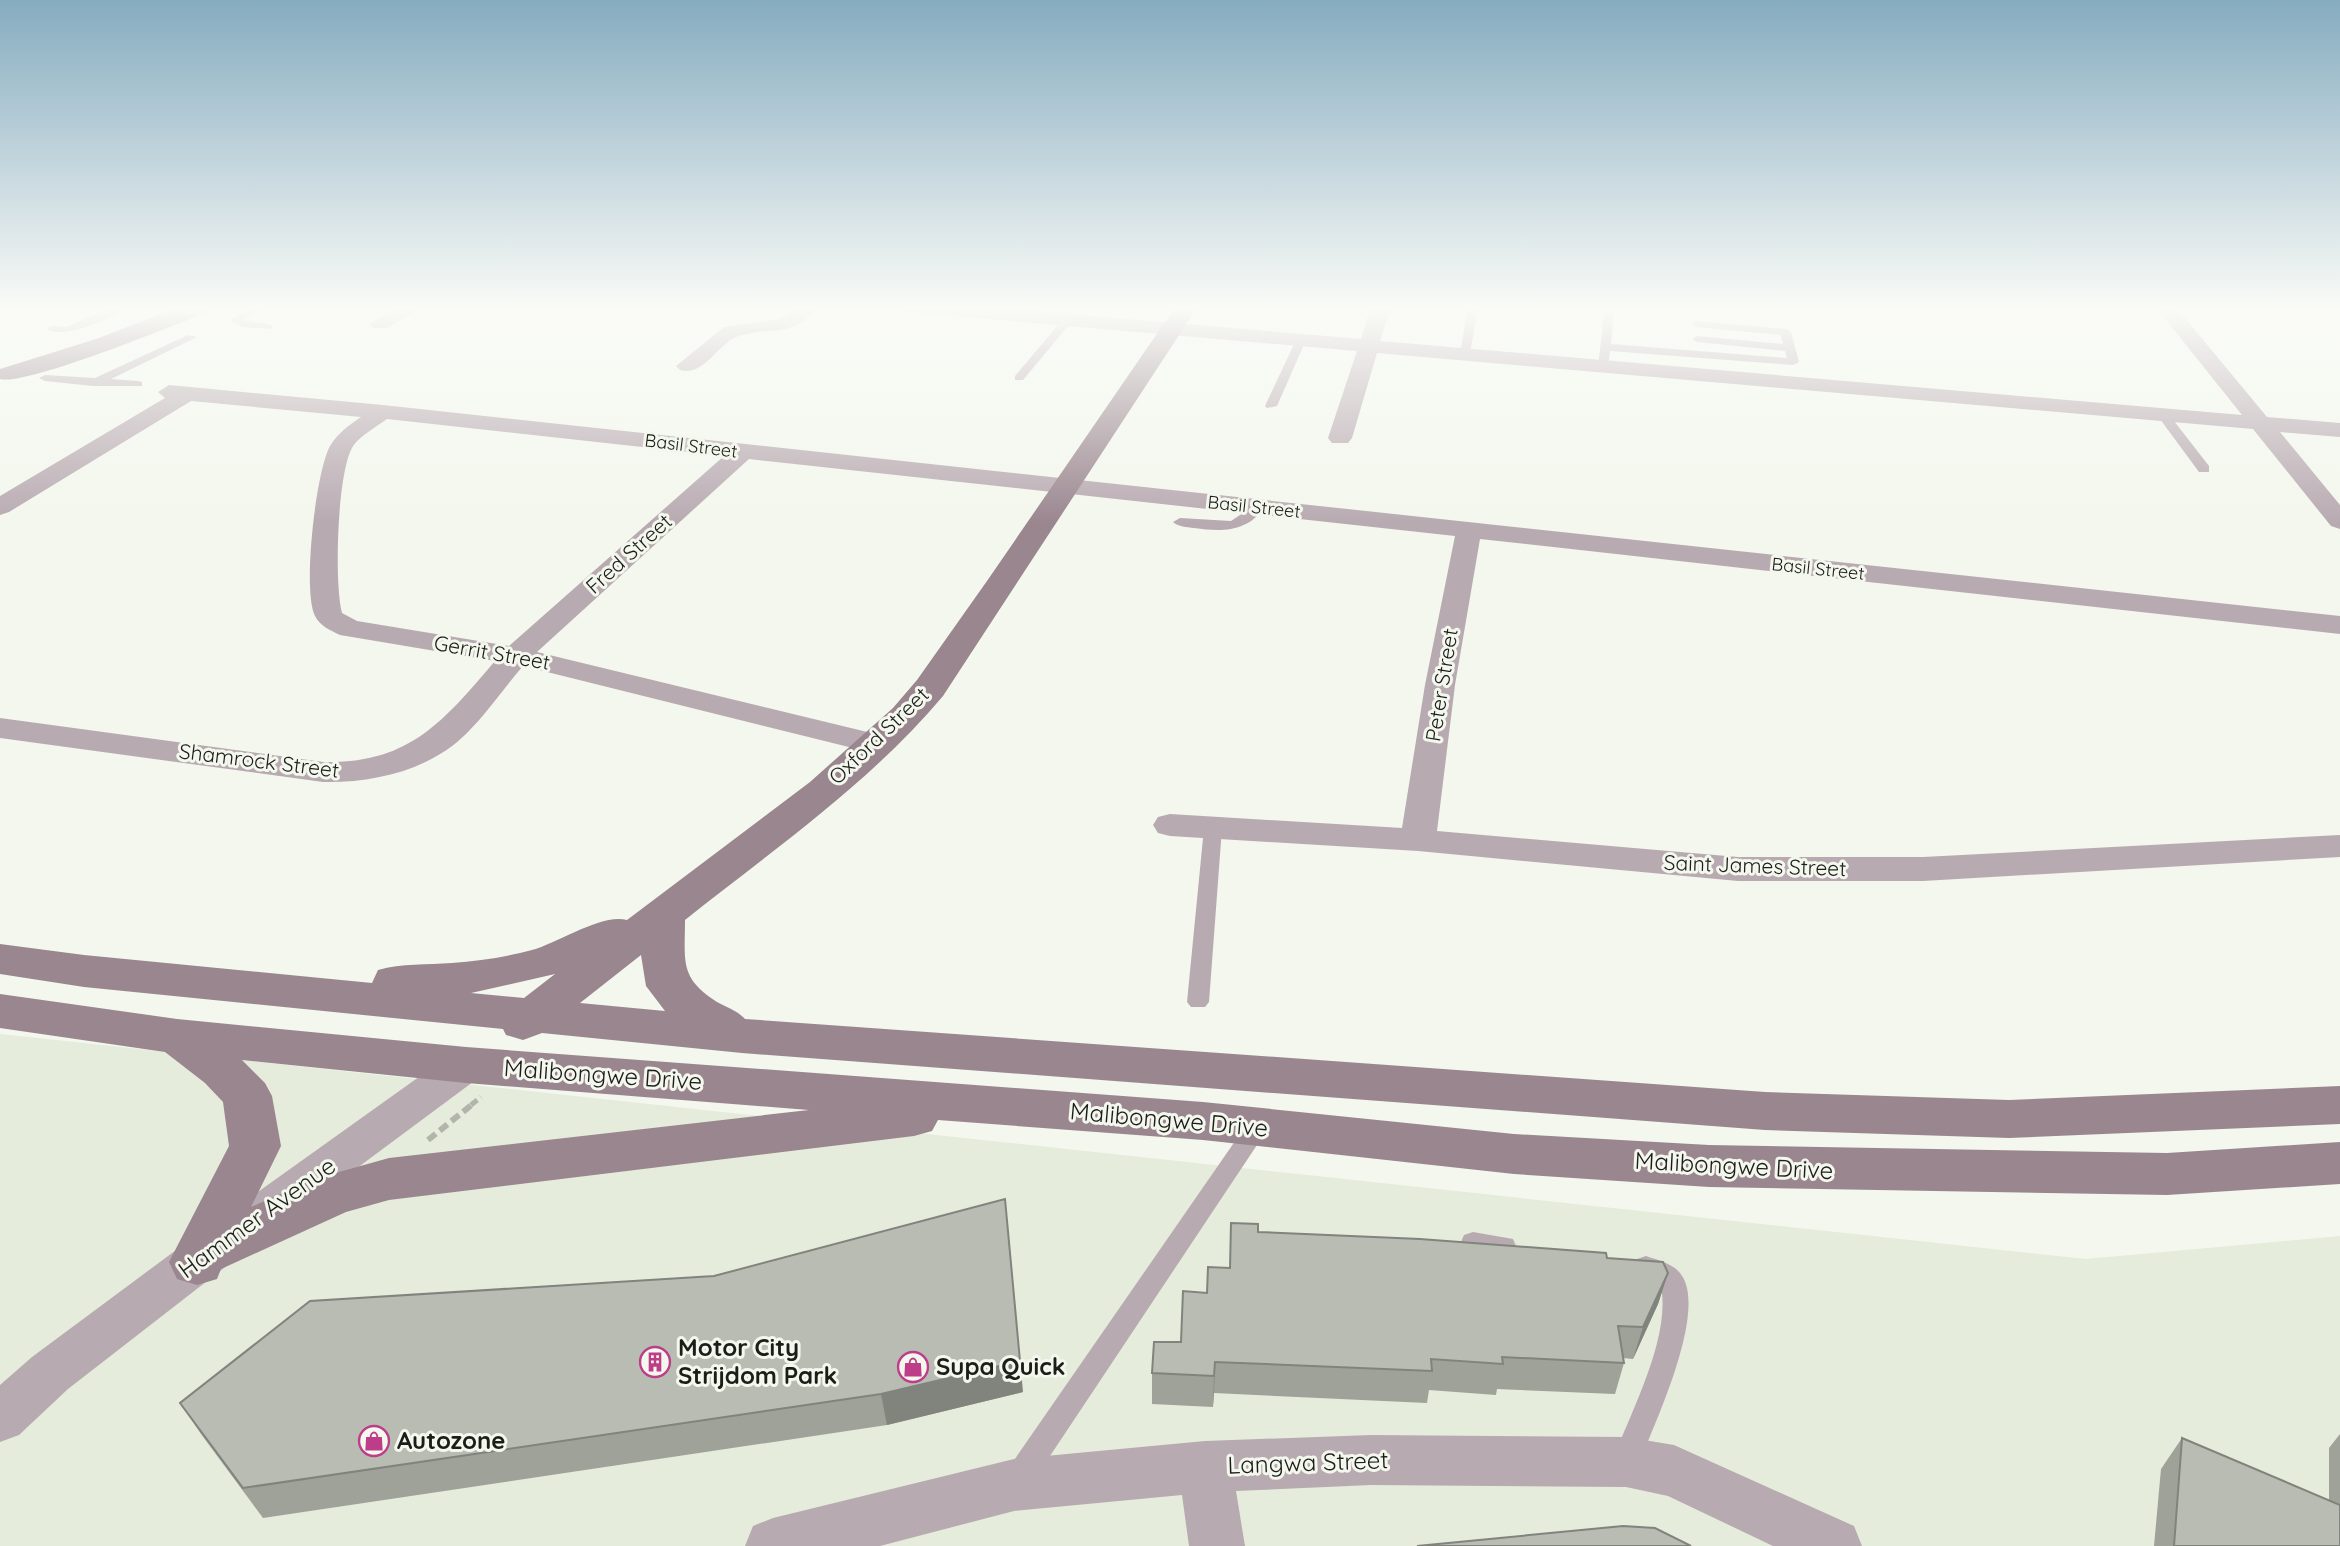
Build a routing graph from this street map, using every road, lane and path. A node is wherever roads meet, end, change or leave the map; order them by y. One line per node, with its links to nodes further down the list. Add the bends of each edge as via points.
1 (38, 378): 10 (main road)
2 (54, 378): 9 (lane)
3 (103, 378): 9 (lane)
4 (1138, 378): 20 (main road, Oxford Street)
5 (1284, 378): 12 (lane)
6 (1360, 378): 17 (street)
7 (1808, 378): 14 (street)
8 (2223, 378): 15 (street)
9 (93, 383): 11 (lane)
10 (4, 384)
11 (138, 384)
12 (1271, 406)
13 (383, 412): 18 (street, Basil Street); 21 (street, Basil Street, via 178,392); 27 (street, Gerrit Street, via 350,436 336,458 329,491 323,596 328,614 350,629)
14 (2163, 415): 15 (street); 19 (lane)
15 (2259, 423): 16 (street); 23 (street)
16 (2340, 430)
17 (1340, 438)
18 (742, 453): 20 (street, Basil Street); 27 (street, Fred Street)
19 (2204, 469)
20 (1065, 486): 22 (street, Basil Street); 29 (main road, Oxford Street, via 930,688)
21 (0, 507)
22 (1258, 507): 24 (lane, via 1246,523 1232,527); 25 (street, Basil Street)
23 (2340, 521)
24 (1180, 522)
25 (1469, 530): 26 (street, Basil Street); 32 (street, Peter Street)
26 (2340, 625)
27 (517, 656): 28 (street, Shamrock Street, via 447,734 397,763 370,771 323,772); 29 (street, Gerrit Street)
28 (0, 728)
29 (877, 744): 34 (main road, Oxford Street)
30 (1170, 825): 31 (street, Saint James Street)
31 (1213, 828): 32 (street, Saint James Street); 37 (lane)
32 (1418, 840): 33 (street, Saint James Street, via 1738,869 1823,870 1923,869)
33 (2340, 846)
34 (671, 906): 36 (main road, via 599,942 496,974 425,981); 39 (main road, Oxford Street); 41 (main road, via 663,977 669,990 682,1004)
35 (0, 959): 36 (main road)
36 (245, 986): 39 (main road)
37 (1198, 1002)
38 (0, 1011): 40 (main road, Malibongwe Drive)
39 (532, 1016): 41 (main road); 42 (main road, Oxford Street)
40 (177, 1036): 42 (main road, Malibongwe Drive); 50 (main road, via 238,1085 247,1096 253,1120 255,1146)
41 (741, 1036): 43 (main road, via 1765,1111 2009,1119)
42 (475, 1079): 44 (main road, Malibongwe Drive); 46 (path); 50 (street, Hammer Avenue)
43 (2340, 1105)
44 (996, 1107): 45 (main road, Malibongwe Drive); 50 (main road, via 389,1179 333,1194)
45 (1257, 1127): 47 (main road, Malibongwe Drive, via 1514,1154 1723,1167 2167,1174); 57 (lane)
46 (422, 1144)
47 (2340, 1163)
48 (1473, 1242): 49 (lane)
49 (1527, 1250)
50 (206, 1255): 52 (street, Hammer Avenue)
51 (1623, 1263): 55 (lane, via 1660,1272 1672,1282 1677,1303 1672,1332)
52 (50, 1373): 53 (street, Hammer Avenue); 54 (street, Hammer Avenue)
53 (0, 1401)
54 (0, 1418)
55 (1626, 1462): 56 (street, Langwa Street, via 1371,1460); 60 (street, Langwa Street, via 1674,1471)
56 (1205, 1467): 57 (street, Langwa Street); 59 (street)
57 (1014, 1485): 58 (street, Langwa Street)
58 (774, 1546)
59 (1217, 1546)
60 (1834, 1546)

